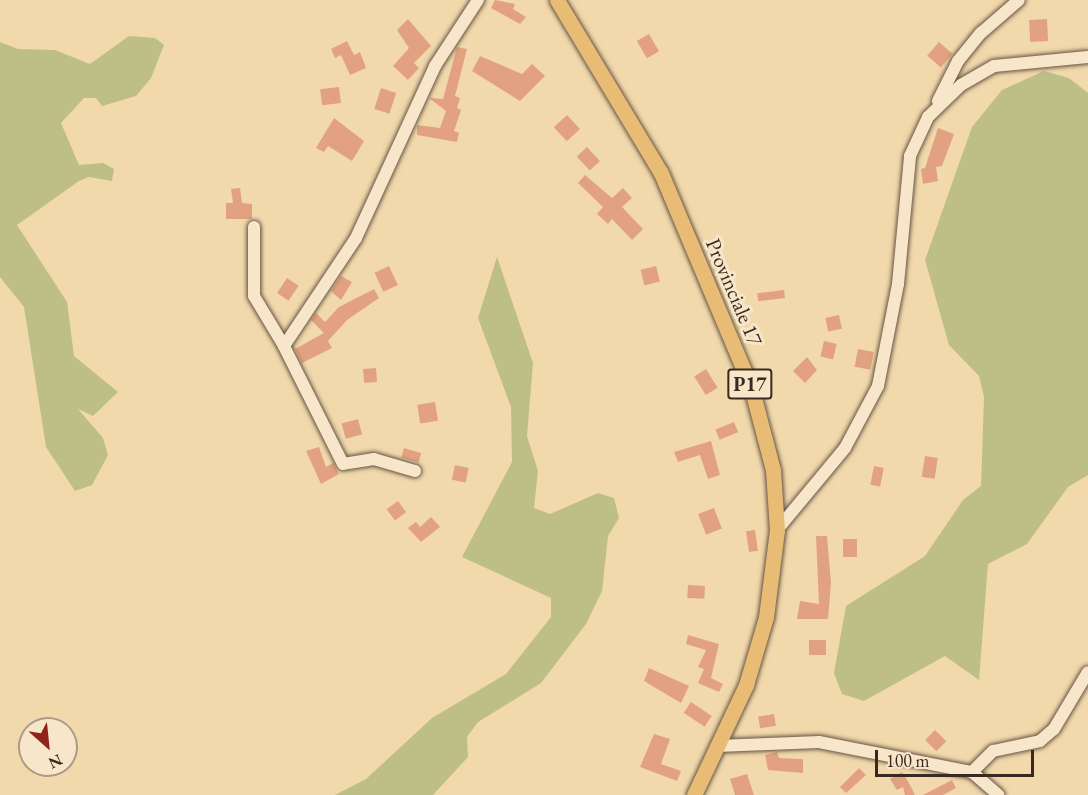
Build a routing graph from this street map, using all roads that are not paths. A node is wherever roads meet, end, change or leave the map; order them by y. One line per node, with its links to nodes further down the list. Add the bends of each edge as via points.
1 (478, 0): 7 (street, via 435,66 356,238)
2 (557, 0): 9 (main road, Provinciale 17 / P17, via 661,173 740,359 764,426)
3 (1019, 0): 5 (street, via 981,33 958,60)
4 (1088, 57): 5 (street, via 994,66 975,74)
5 (935, 107): 9 (street, via 910,156 898,284 878,386 845,448)
6 (254, 227): 7 (street, via 254,296)
7 (284, 345): 8 (street, via 343,464 374,459)
8 (415, 471)
9 (777, 530): 11 (main road, Provinciale 17 / P17, via 770,594 757,653)
10 (1088, 672): 12 (street, via 1054,729 1040,741 993,751)
11 (717, 746): 12 (street, via 819,742); 13 (main road, Provinciale 17 / P17)
12 (972, 772): 14 (street)
13 (694, 795)
14 (998, 795)

